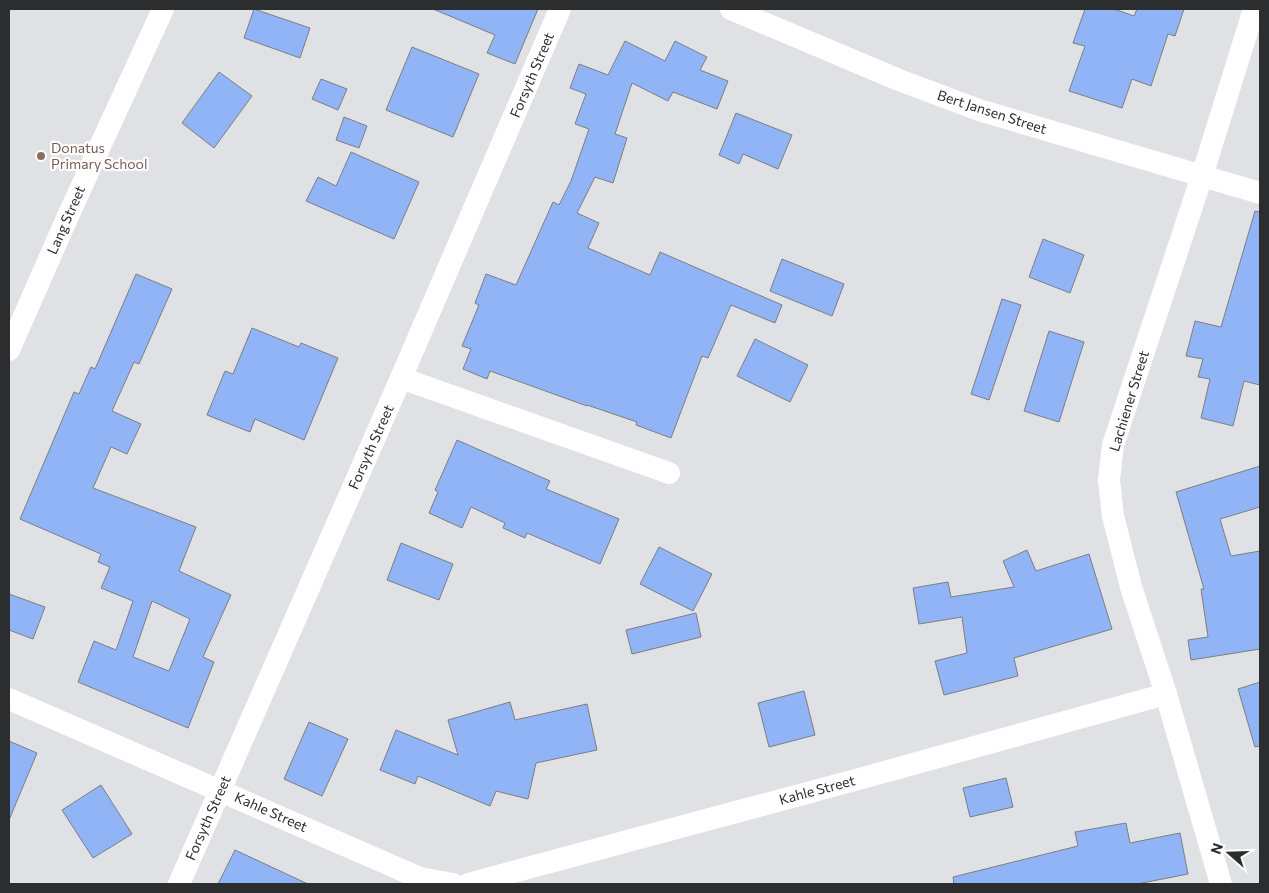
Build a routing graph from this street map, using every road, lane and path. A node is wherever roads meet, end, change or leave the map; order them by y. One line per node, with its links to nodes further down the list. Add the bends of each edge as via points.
1 (163, 9): 7 (street, Lang Street)
2 (560, 9): 8 (street, Forsyth Street)
3 (732, 9): 5 (street, Bert Jansen Street, via 979,110)
4 (1254, 9): 5 (street, Lachiener Street)
5 (1202, 176): 6 (street, Bert Jansen Street); 10 (street, Lachiener Street, via 1113,446 1109,480 1113,516 1131,588)
6 (1260, 193)
7 (9, 350)
8 (401, 378): 9 (street); 12 (street, Forsyth Street)
9 (669, 473)
10 (1166, 694): 15 (street, Kahle Street); 16 (street, Lachiener Street)
11 (9, 699): 12 (street, Kahle Street)
12 (220, 790): 13 (street, Forsyth Street); 14 (street, Kahle Street, via 420,878)
13 (179, 884)
14 (453, 884)
15 (468, 884)
16 (1221, 884)

